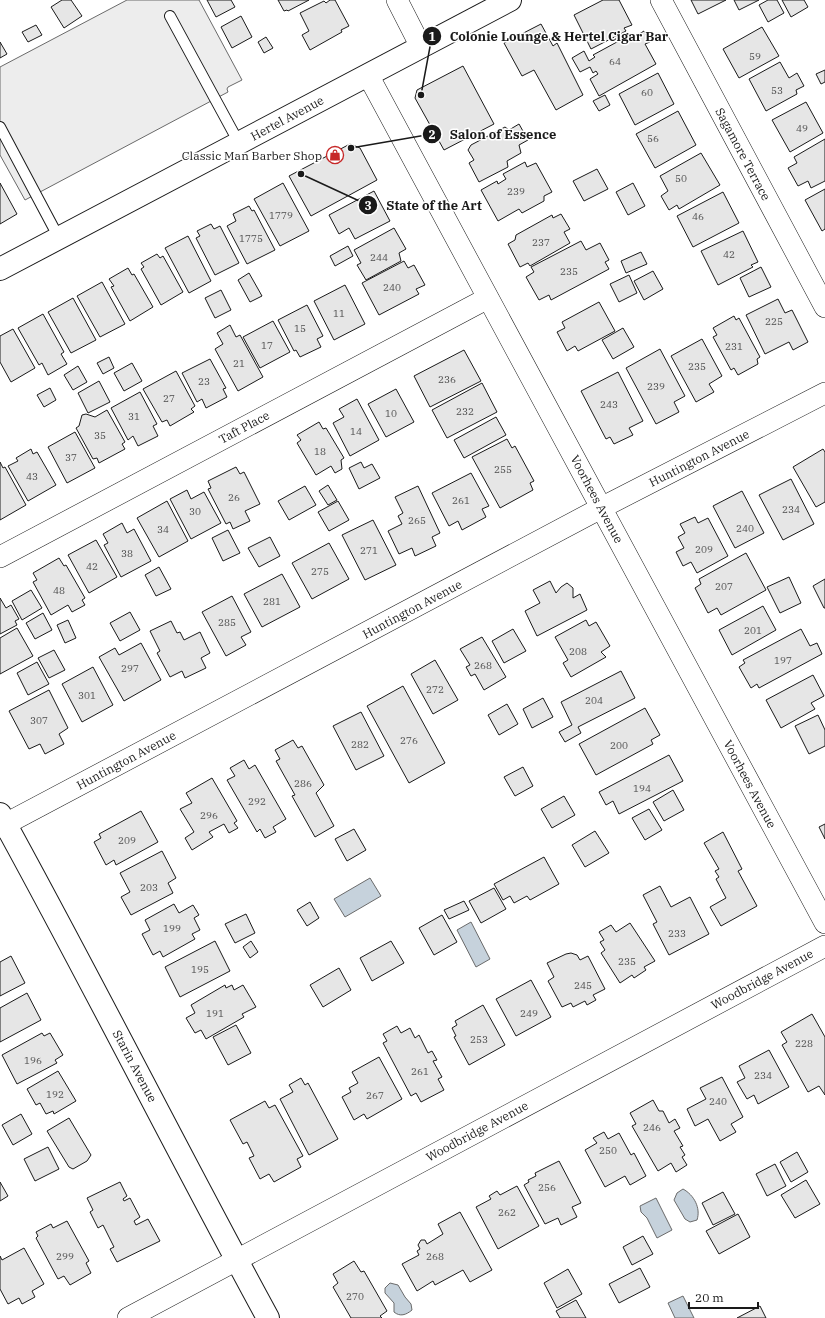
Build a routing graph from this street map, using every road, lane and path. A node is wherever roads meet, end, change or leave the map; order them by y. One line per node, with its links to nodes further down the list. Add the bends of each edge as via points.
1 (397, 0): 5 (street)
2 (510, 0): 5 (street, Hertel Avenue)
3 (661, 0): 12 (street, Sagamore Terrace)
4 (170, 16): 8 (lane)
5 (421, 47): 6 (street, Hertel Avenue)
6 (368, 75): 8 (street, Hertel Avenue); 11 (street, Voorhees Avenue)
7 (0, 127): 9 (lane)
8 (239, 143): 9 (street, Hertel Avenue)
9 (59, 238): 10 (street, Hertel Avenue)
10 (0, 270)
11 (488, 298): 14 (street, Voorhees Avenue); 15 (street, Taft Place)
12 (825, 307)
13 (825, 392): 14 (street, Huntington Avenue)
14 (601, 508): 16 (street, Huntington Avenue); 17 (street, Voorhees Avenue)
15 (0, 557)
16 (2, 822): 19 (street, Starin Avenue, via 126,1049)
17 (825, 923)
18 (825, 946): 19 (street, Woodbridge Avenue)
19 (236, 1260): 20 (street, Woodbridge Avenue); 21 (street, Starin Avenue)
20 (128, 1318)
21 (268, 1318)

